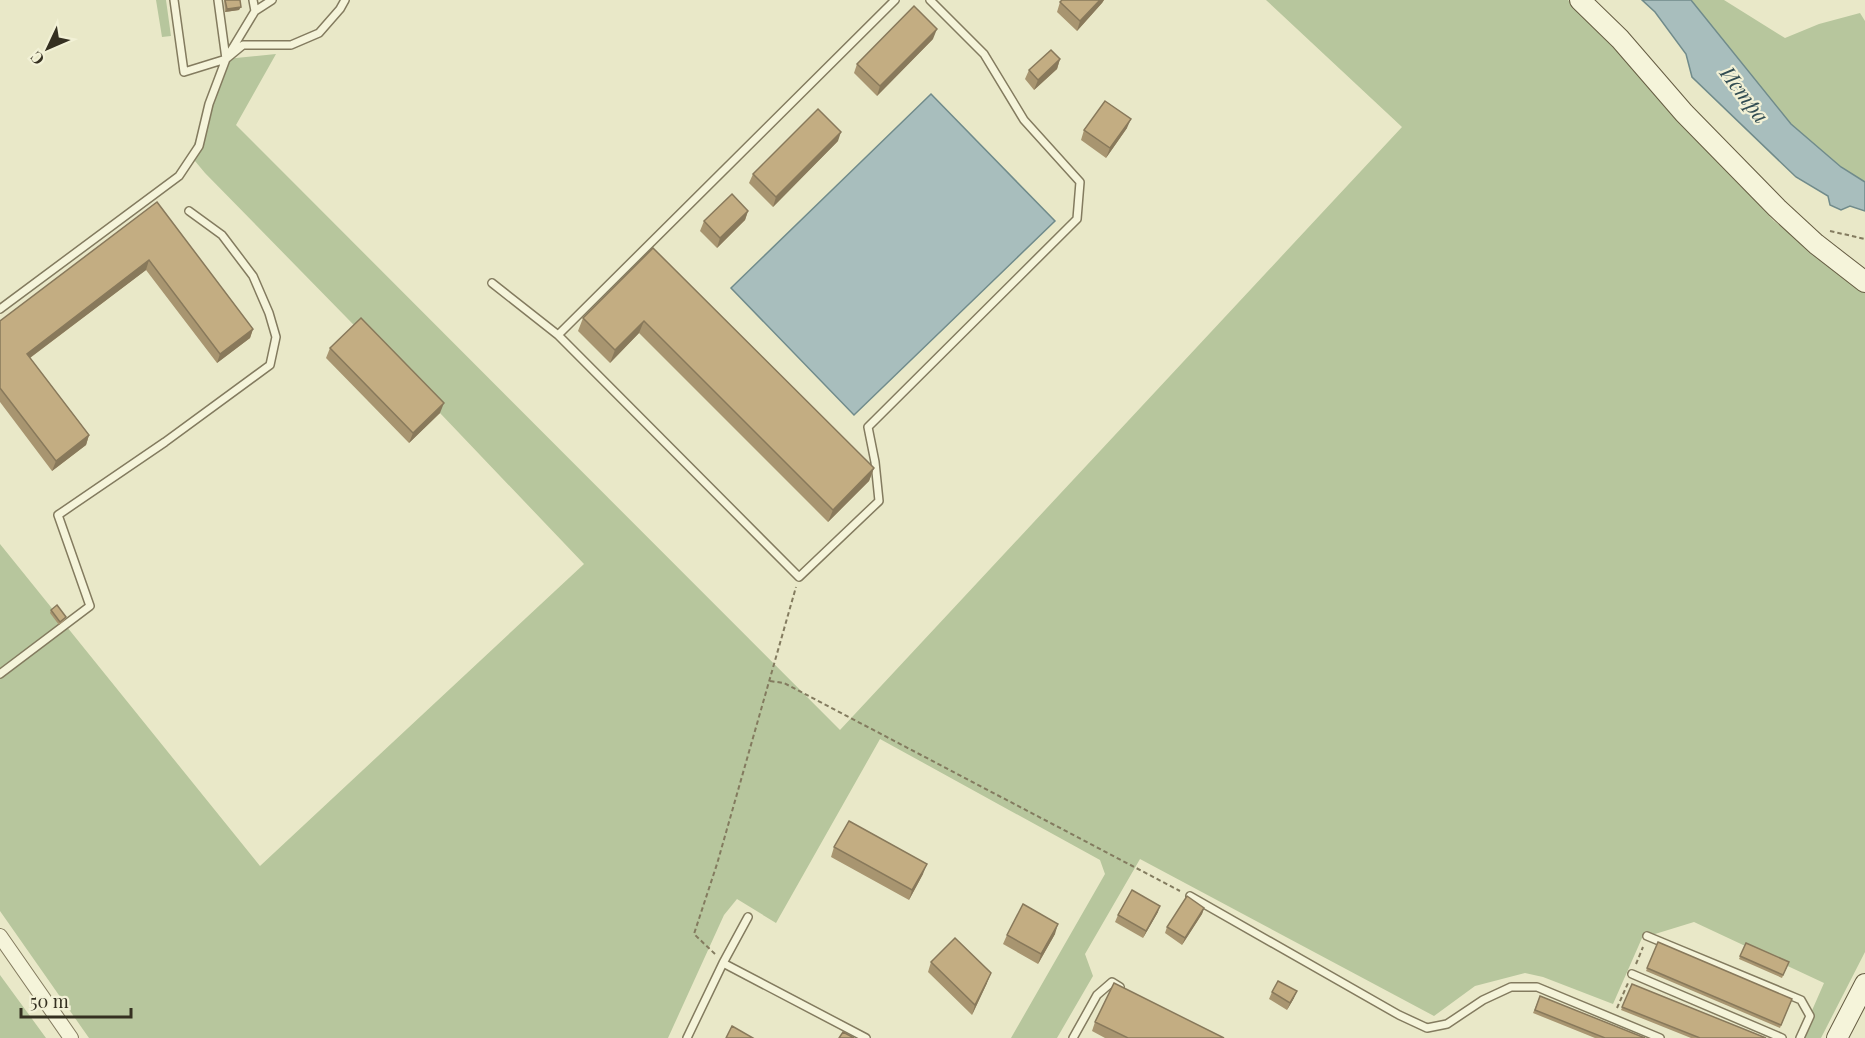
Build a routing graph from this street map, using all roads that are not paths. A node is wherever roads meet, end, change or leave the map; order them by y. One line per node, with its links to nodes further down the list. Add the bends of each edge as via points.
1 (174, 0): 10 (lane, via 184,72)
2 (218, 0): 10 (lane)
3 (253, 0): 9 (lane)
4 (272, 0): 9 (lane)
5 (345, 0): 10 (lane, via 320,33 291,45 243,45)
6 (895, 0): 15 (lane)
7 (930, 0): 15 (lane, via 984,54 1024,120 1080,182 1077,219 868,428 879,501 799,577)
8 (1580, 0): 13 (street, via 1777,208)
9 (255, 11): 10 (lane)
10 (226, 59): 14 (lane, via 209,104 200,146 179,176)
11 (189, 211): 16 (lane, via 222,235 253,276 276,337 270,365 58,515 90,606)
12 (492, 282): 15 (lane)
13 (1865, 282)
14 (0, 309)
15 (558, 335)
16 (0, 674)
17 (1190, 896): 29 (lane, via 1427,1028 1447,1024 1511,987 1537,987)
18 (748, 917): 21 (lane)
19 (0, 936): 25 (street)
20 (1647, 936): 31 (lane, via 1801,1000 1810,1016)
21 (723, 963): 26 (lane); 27 (lane)
22 (1632, 975): 30 (lane)
23 (1865, 984): 32 (street)
24 (1133, 994): 28 (lane, via 1112,982 1097,995)
25 (71, 1038)
26 (687, 1038)
27 (866, 1038)
28 (1073, 1038)
29 (1660, 1038)
30 (1782, 1038)
31 (1800, 1038)
32 (1837, 1038)

